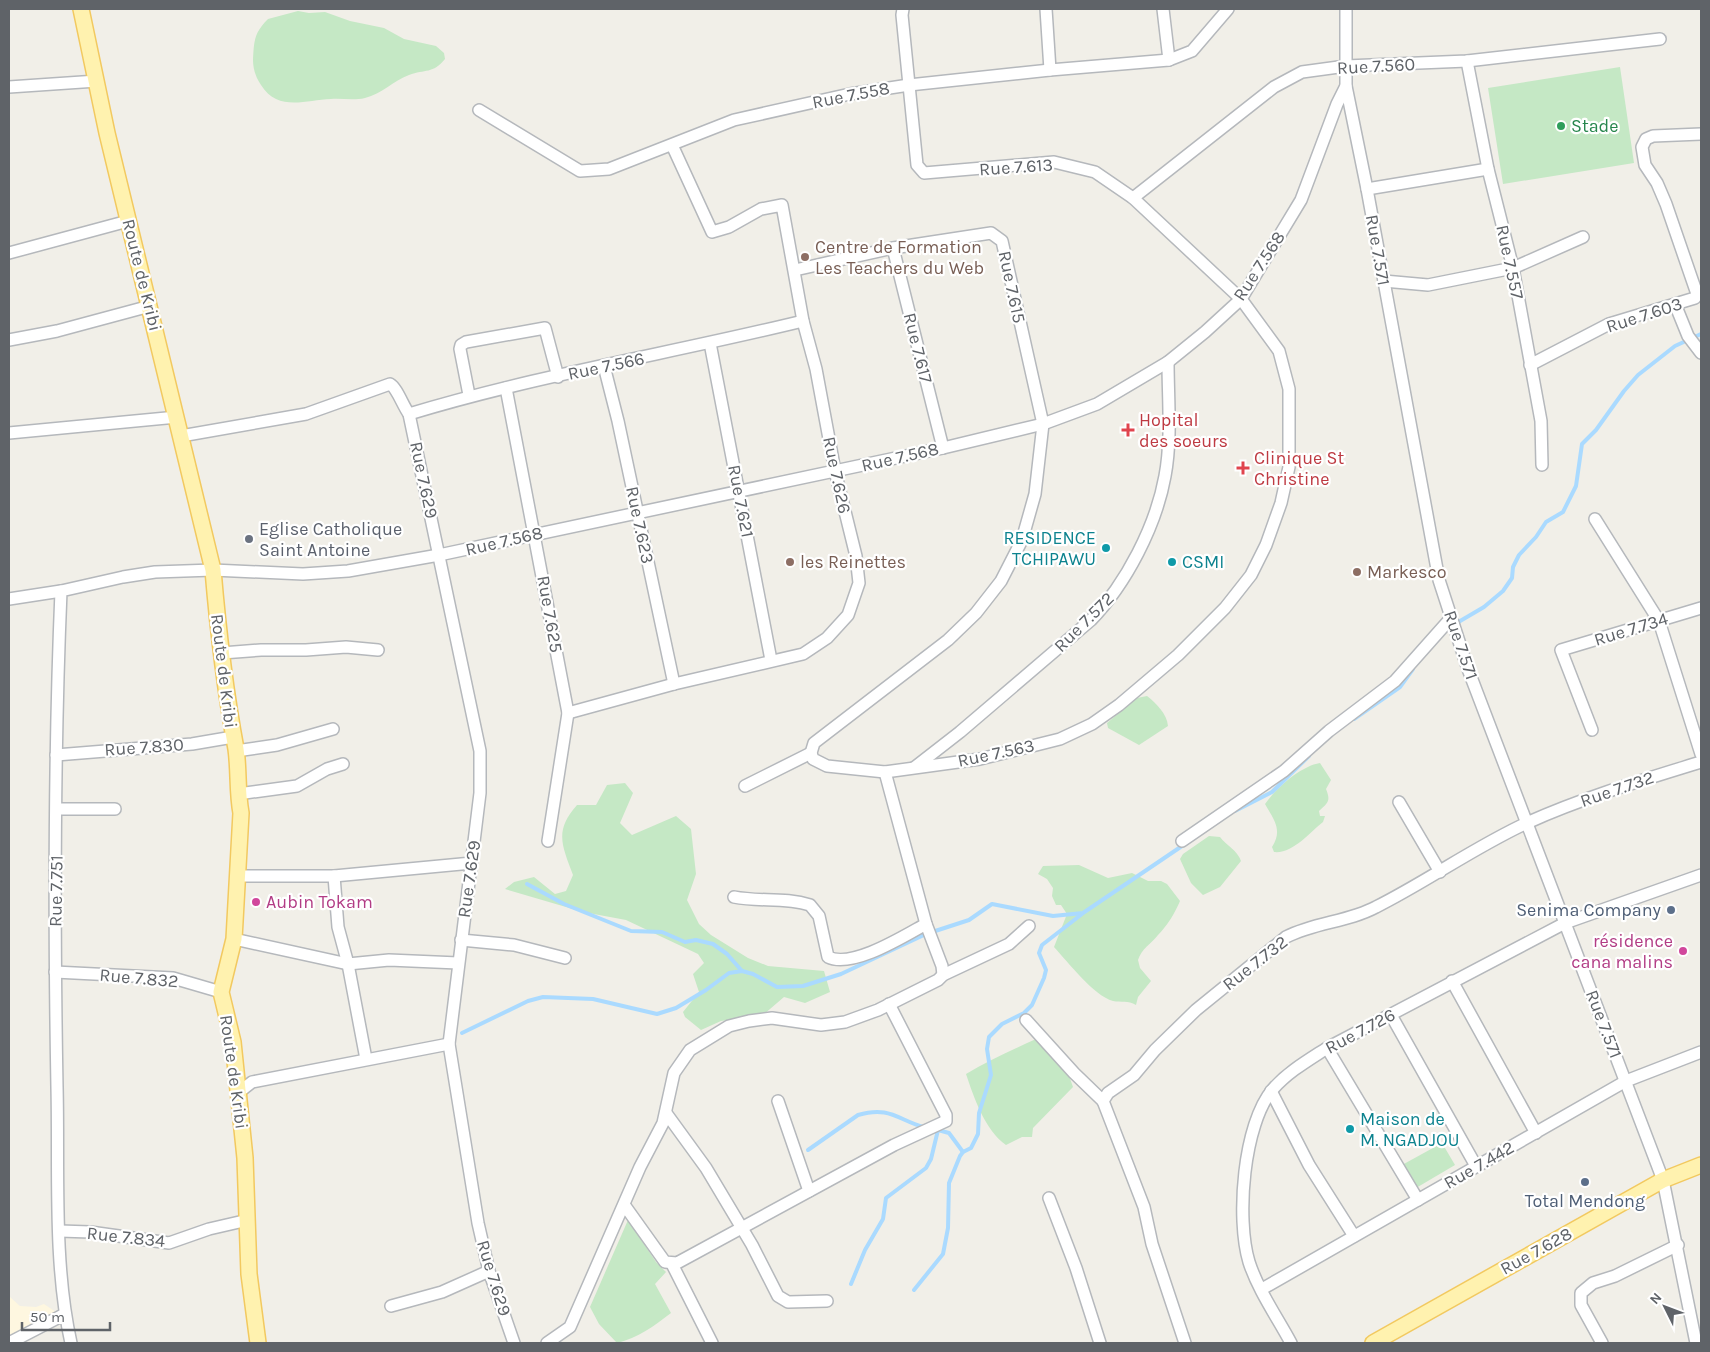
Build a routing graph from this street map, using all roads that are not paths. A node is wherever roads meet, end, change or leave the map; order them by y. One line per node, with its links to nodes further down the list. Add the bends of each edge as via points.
1 (81, 9): 12 (main road, Route de Kribi)
2 (903, 9): 13 (street)
3 (1046, 9): 11 (street)
4 (1163, 9): 8 (street)
5 (1228, 9): 8 (street, Rue 7.558, via 1192,51)
6 (1346, 9): 10 (street, Rue 7.568)
7 (1660, 39): 9 (street, Rue 7.560)
8 (1169, 60): 11 (street, Rue 7.558)
9 (1466, 62): 10 (street, Rue 7.560); 19 (street, Rue 7.557)
10 (1346, 66): 14 (street, Rue 7.568); 21 (street, Rue 7.560, via 1302,72 1274,87)
11 (1050, 70): 13 (street, Rue 7.558)
12 (96, 81): 15 (street); 22 (main road, Route de Kribi)
13 (909, 85): 18 (street, Rue 7.558, via 850,94 734,120); 21 (street, Rue 7.613, via 917,165 924,173 1054,162 1095,172)
14 (1346, 86): 20 (street, Rue 7.571); 29 (street, Rue 7.568, via 1336,104 1301,200)
15 (9, 87)
16 (479, 110): 18 (street, Rue 7.558, via 580,170 609,170)
17 (1701, 134): 30 (street, Rue 7.603, via 1653,136 1644,142 1645,165 1657,182 1666,204 1697,294 1692,300)
18 (672, 146): 27 (street, Rue 7.626, via 712,232 729,227 761,209 782,206)
19 (1488, 169): 20 (street); 26 (street, Rue 7.557)
20 (1368, 189): 28 (street, Rue 7.571)
21 (1132, 198): 29 (street, Rue 7.613)
22 (128, 221): 25 (street); 31 (main road, Route de Kribi)
23 (1583, 237): 26 (street)
24 (893, 248): 27 (street, Rue 7.615); 44 (street, Rue 7.615, via 990,233 1002,241); 47 (street, Rue 7.617)
25 (9, 253)
26 (1513, 268): 28 (street, via 1428,285); 37 (street, Rue 7.557)
27 (795, 270): 32 (street, Rue 7.626)
28 (1384, 281): 59 (street, Rue 7.571, via 1439,580)
29 (1241, 298): 36 (street, Rue 7.568); 74 (street, Rue 7.563, via 1279,351 1289,389 1289,467 1281,503 1251,575 1225,608 1178,655 1092,724 1060,739 980,759)
30 (1675, 304): 35 (street, via 1688,336); 37 (street, Rue 7.603, via 1609,324)
31 (150, 306): 33 (street, via 57,331); 43 (main road, Route de Kribi)
32 (803, 320): 34 (street, Rue 7.566); 49 (street, Rue 7.626, via 816,369)
33 (9, 340)
34 (710, 343): 38 (street, Rue 7.566); 50 (street, Rue 7.621)
35 (1701, 354)
36 (1168, 362): 44 (street, Rue 7.568, via 1097,404); 74 (street, Rue 7.572, via 1165,476 1151,524 1120,586 1091,620)
37 (1530, 365): 48 (street, Rue 7.557, via 1541,421)
38 (604, 366): 39 (street, Rue 7.566); 51 (street, Rue 7.623)
39 (558, 376): 40 (street, Rue 7.566); 41 (street, via 545,328 466,342 460,349)
40 (506, 388): 41 (street, Rue 7.566); 53 (street, Rue 7.625)
41 (469, 395): 42 (street, Rue 7.566)
42 (409, 414): 46 (street, Rue 7.629, via 395,387 390,384 306,414); 54 (street, Rue 7.629)
43 (176, 417): 45 (street); 46 (main road, Route de Kribi)
44 (1043, 424): 47 (street, Rue 7.568); 69 (street, via 1035,494 1022,540 1001,581 976,613 948,640 814,743)
45 (9, 433)
46 (181, 436): 55 (main road, Route de Kribi)
47 (943, 448): 49 (street, Rue 7.568)
48 (1542, 465)
49 (835, 471): 50 (street, Rue 7.568); 63 (street, Rue 7.626, via 856,556 859,583 848,615 827,638 803,654)
50 (739, 490): 51 (street, Rue 7.568); 63 (street, Rue 7.621)
51 (637, 512): 53 (street, Rue 7.568); 64 (street, Rue 7.623)
52 (1595, 520): 60 (street)
53 (536, 533): 54 (street, Rue 7.568); 65 (street, Rue 7.625)
54 (439, 555): 55 (street, Rue 7.568, via 348,571 302,574); 84 (street, Rue 7.629, via 480,751 480,793)
55 (213, 570): 56 (street, via 155,572); 62 (main road, Route de Kribi)
56 (61, 592): 57 (street); 71 (street, Rue 7.751)
57 (9, 599)
58 (1701, 608): 60 (street, Rue 7.734)
59 (1451, 618): 81 (street, Rue 7.571); 83 (street, via 1395,681 1329,731 1284,771)
60 (1659, 621): 67 (street, Rue 7.734, via 1561,650); 70 (street)
61 (378, 650): 62 (street, via 346,647)
62 (222, 653): 68 (main road, Route de Kribi)
63 (771, 660): 64 (street, Rue 7.626)
64 (674, 684): 65 (street, Rue 7.626)
65 (568, 713): 82 (street, Rue 7.625)
66 (333, 729): 68 (street, Rue 7.830, via 277,745)
67 (1592, 730)
68 (234, 744): 71 (street, Rue 7.830, via 192,744); 77 (main road, Route de Kribi)
69 (811, 754): 75 (street, Rue 7.563, via 812,760 827,766); 76 (street)
70 (1701, 754)
71 (56, 755): 79 (street, Rue 7.751)
72 (1701, 762): 81 (street, Rue 7.732, via 1608,790)
73 (343, 764): 77 (street, via 297,786)
74 (914, 767): 75 (street, Rue 7.563)
75 (886, 772): 92 (street)
76 (745, 786)
77 (238, 794): 87 (main road, Route de Kribi, via 241,814)
78 (1399, 802): 85 (street)
79 (57, 809): 80 (street); 98 (street, Rue 7.751)
80 (115, 809)
81 (1528, 822): 85 (street, Rue 7.732); 90 (street, Rue 7.571)
82 (548, 841)
83 (1182, 841)
84 (472, 863): 88 (street); 94 (street, Rue 7.629)
85 (1440, 872): 112 (street, Rue 7.732, via 1375,908 1286,937 1196,1010 1134,1075 1108,1092)
86 (1701, 875): 90 (street, Rue 7.726)
87 (238, 876): 88 (street); 93 (main road, Route de Kribi)
88 (334, 876): 97 (street, via 338,927)
89 (734, 897): 92 (street, via 810,905 819,916 828,957 839,960 851,959 897,940)
90 (1566, 923): 100 (street, Rue 7.726); 109 (street, Rue 7.571)
91 (1029, 926): 99 (street, via 1009,944)
92 (928, 932): 99 (street)
93 (234, 939): 97 (street); 101 (main road, Route de Kribi)
94 (461, 940): 95 (street, via 514,945); 96 (street, Rue 7.629)
95 (565, 958)
96 (458, 963): 97 (street, via 389,960); 105 (street, Rue 7.629)
97 (348, 964): 108 (street)
98 (55, 972): 101 (street, Rue 7.832, via 173,978); 125 (street, Rue 7.751)
99 (943, 975): 102 (street)
100 (1452, 981): 103 (street, Rue 7.726); 115 (street)
101 (221, 992): 111 (main road, Route de Kribi, via 232,1042)
102 (889, 1004): 114 (street, via 837,1023 821,1025 772,1018 728,1026 690,1050 674,1073); 119 (street, via 946,1115 946,1121)
103 (1391, 1015): 106 (street, Rue 7.726); 117 (street)
104 (1026, 1020): 112 (street)
105 (450, 1044): 108 (street); 129 (street, Rue 7.629, via 478,1223)
106 (1327, 1048): 110 (street, Rue 7.726, via 1290,1072); 121 (street)
107 (1701, 1052): 109 (street, Rue 7.442)
108 (366, 1059): 111 (street, via 252,1082)
109 (1626, 1081): 115 (street, Rue 7.442); 118 (street, Rue 7.571)
110 (1271, 1091): 126 (street, via 1309,1165); 130 (street, Rue 7.726, via 1257,1115 1246,1161 1244,1220 1249,1261)
111 (238, 1093): 123 (main road, Route de Kribi)
112 (1103, 1101): 141 (street, via 1144,1207 1152,1244)
113 (778, 1102): 119 (street)
114 (666, 1113): 122 (street); 124 (street, via 706,1168)
115 (1536, 1133): 117 (street, Rue 7.442)
116 (1701, 1165): 118 (main road, Rue 7.628)
117 (1476, 1166): 121 (street, Rue 7.442)
118 (1663, 1180): 127 (street, Rue 7.571); 143 (main road, Rue 7.628)
119 (809, 1191): 124 (street)
120 (1049, 1198): 140 (street)
121 (1418, 1200): 126 (street, Rue 7.442)
122 (624, 1206): 128 (street, via 665,1262); 138 (street, via 570,1327)
123 (248, 1220): 125 (street, Rue 7.834, via 169,1243); 136 (main road, Route de Kribi, via 249,1274)
124 (742, 1228): 128 (street); 131 (street, via 782,1299 788,1302)
125 (60, 1231): 133 (street, Rue 7.751)
126 (1354, 1236): 130 (street, Rue 7.442)
127 (1678, 1245): 144 (street, via 1615,1276 1593,1283 1581,1293 1581,1305); 145 (street, Rue 7.571)
128 (672, 1264): 139 (street)
129 (490, 1271): 132 (street, via 442,1292); 137 (street, Rue 7.629)
130 (1262, 1289): 142 (street, Rue 7.726)
131 (827, 1301)
132 (391, 1306)
133 (66, 1314): 134 (street); 135 (street, Rue 7.751)
134 (9, 1342)
135 (71, 1343)
136 (258, 1343)
137 (514, 1343)
138 (547, 1343)
139 (712, 1343)
140 (1100, 1343)
141 (1185, 1343)
142 (1291, 1343)
143 (1373, 1343)
144 (1602, 1343)
145 (1696, 1343)

